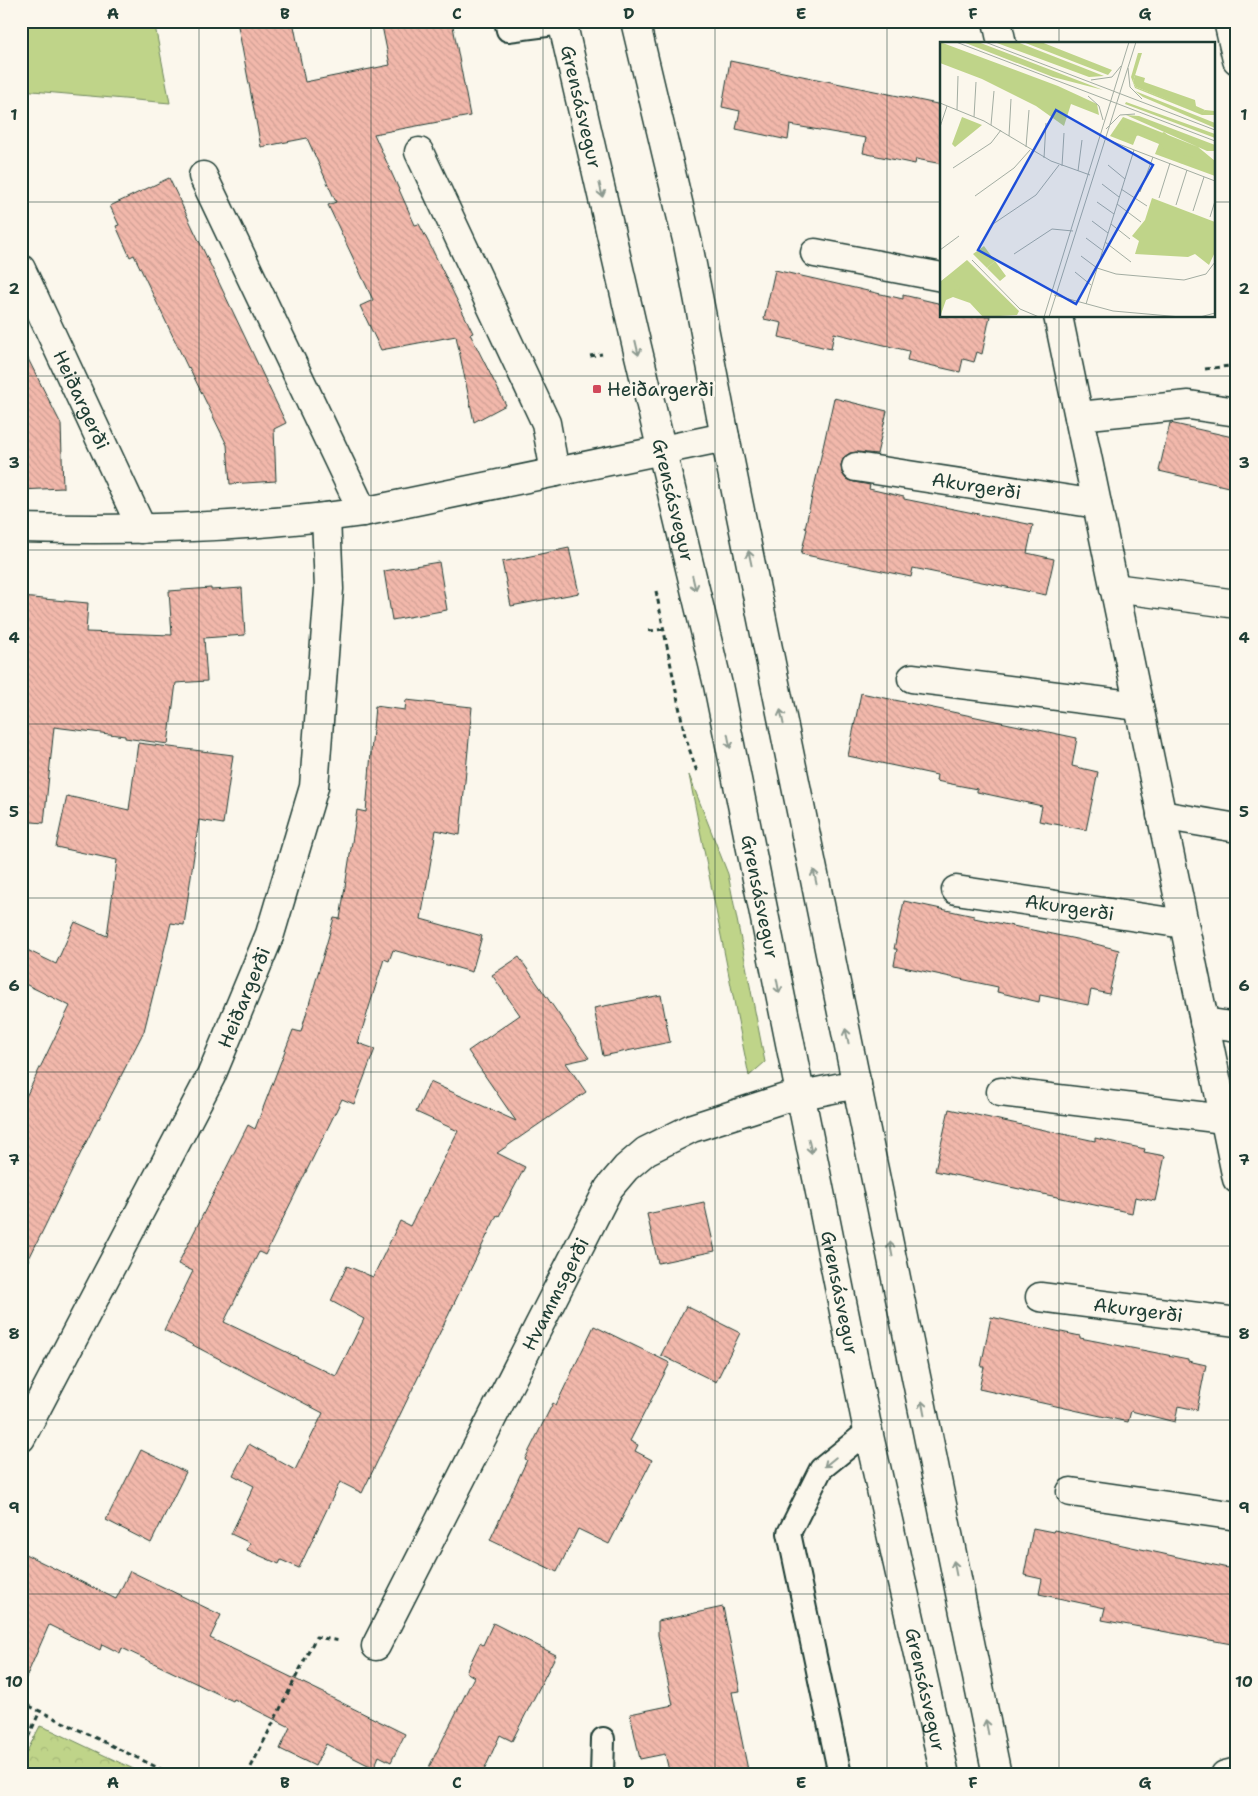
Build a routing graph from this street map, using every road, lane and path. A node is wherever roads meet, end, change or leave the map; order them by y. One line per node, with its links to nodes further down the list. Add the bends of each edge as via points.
1 (635, 21): 16 (street, via 688,244)
2 (997, 21): 6 (street)
3 (1228, 21): 7 (street)
4 (566, 22): 5 (lane); 17 (street, Grensásvegur, one-way to 17)
5 (507, 26)
6 (1002, 42)
7 (1237, 60)
8 (419, 152): 19 (street, via 546,423)
9 (203, 176): 21 (street)
10 (815, 253): 12 (street)
11 (21, 269): 24 (street, Heiðargerði)
12 (940, 277)
13 (1058, 318): 15 (street)
14 (1237, 412): 15 (street, via 1189,405)
15 (1079, 416): 20 (street)
16 (725, 437): 17 (street); 37 (street, one-way to 16)
17 (662, 450): 19 (street); 39 (street, Grensásvegur, one-way to 39, via 718,685)
18 (856, 468): 20 (street, Akurgerði)
19 (556, 472): 21 (street)
20 (1097, 504): 25 (street)
21 (363, 512): 22 (street)
22 (326, 517): 24 (street); 45 (street, Heiðargerði, via 329,589 314,787 270,934 211,1076)
23 (21, 528): 24 (street)
24 (142, 529)
25 (1114, 588): 26 (street); 30 (street)
26 (1237, 604)
27 (671, 628): 28 (path)
28 (649, 631)
29 (912, 678): 30 (street)
30 (1139, 706): 31 (street)
31 (1162, 815): 32 (street); 34 (street)
32 (1237, 828)
33 (956, 890): 34 (street, Akurgerði)
34 (1184, 924): 35 (street)
35 (1204, 1022): 36 (street); 40 (street)
36 (1237, 1027)
37 (857, 1084): 39 (street, Hvammsgerði); 59 (street, one-way to 37)
38 (1001, 1092): 40 (street)
39 (800, 1095): 44 (street, Grensásvegur, one-way to 44); 48 (street, Hvammsgerði, via 739,1112 670,1137 646,1151 609,1188)
40 (1224, 1118): 41 (street)
41 (1237, 1179)
42 (1040, 1297): 43 (street, Akurgerði)
43 (1237, 1322)
44 (868, 1431): 57 (lane, one-way to 57, via 821,1469 789,1534); 58 (street, Grensásvegur)
45 (21, 1438)
46 (1071, 1492): 47 (street)
47 (1237, 1516)
48 (376, 1646): 55 (path, via 316,1637)
49 (21, 1702): 50 (path)
50 (40, 1711): 52 (path); 54 (path)
51 (603, 1739): 56 (lane)
52 (21, 1753)
53 (1237, 1772): 60 (street)
54 (173, 1775)
55 (247, 1775)
56 (602, 1775)
57 (840, 1775)
58 (945, 1775)
59 (997, 1775)
60 (1225, 1775)

